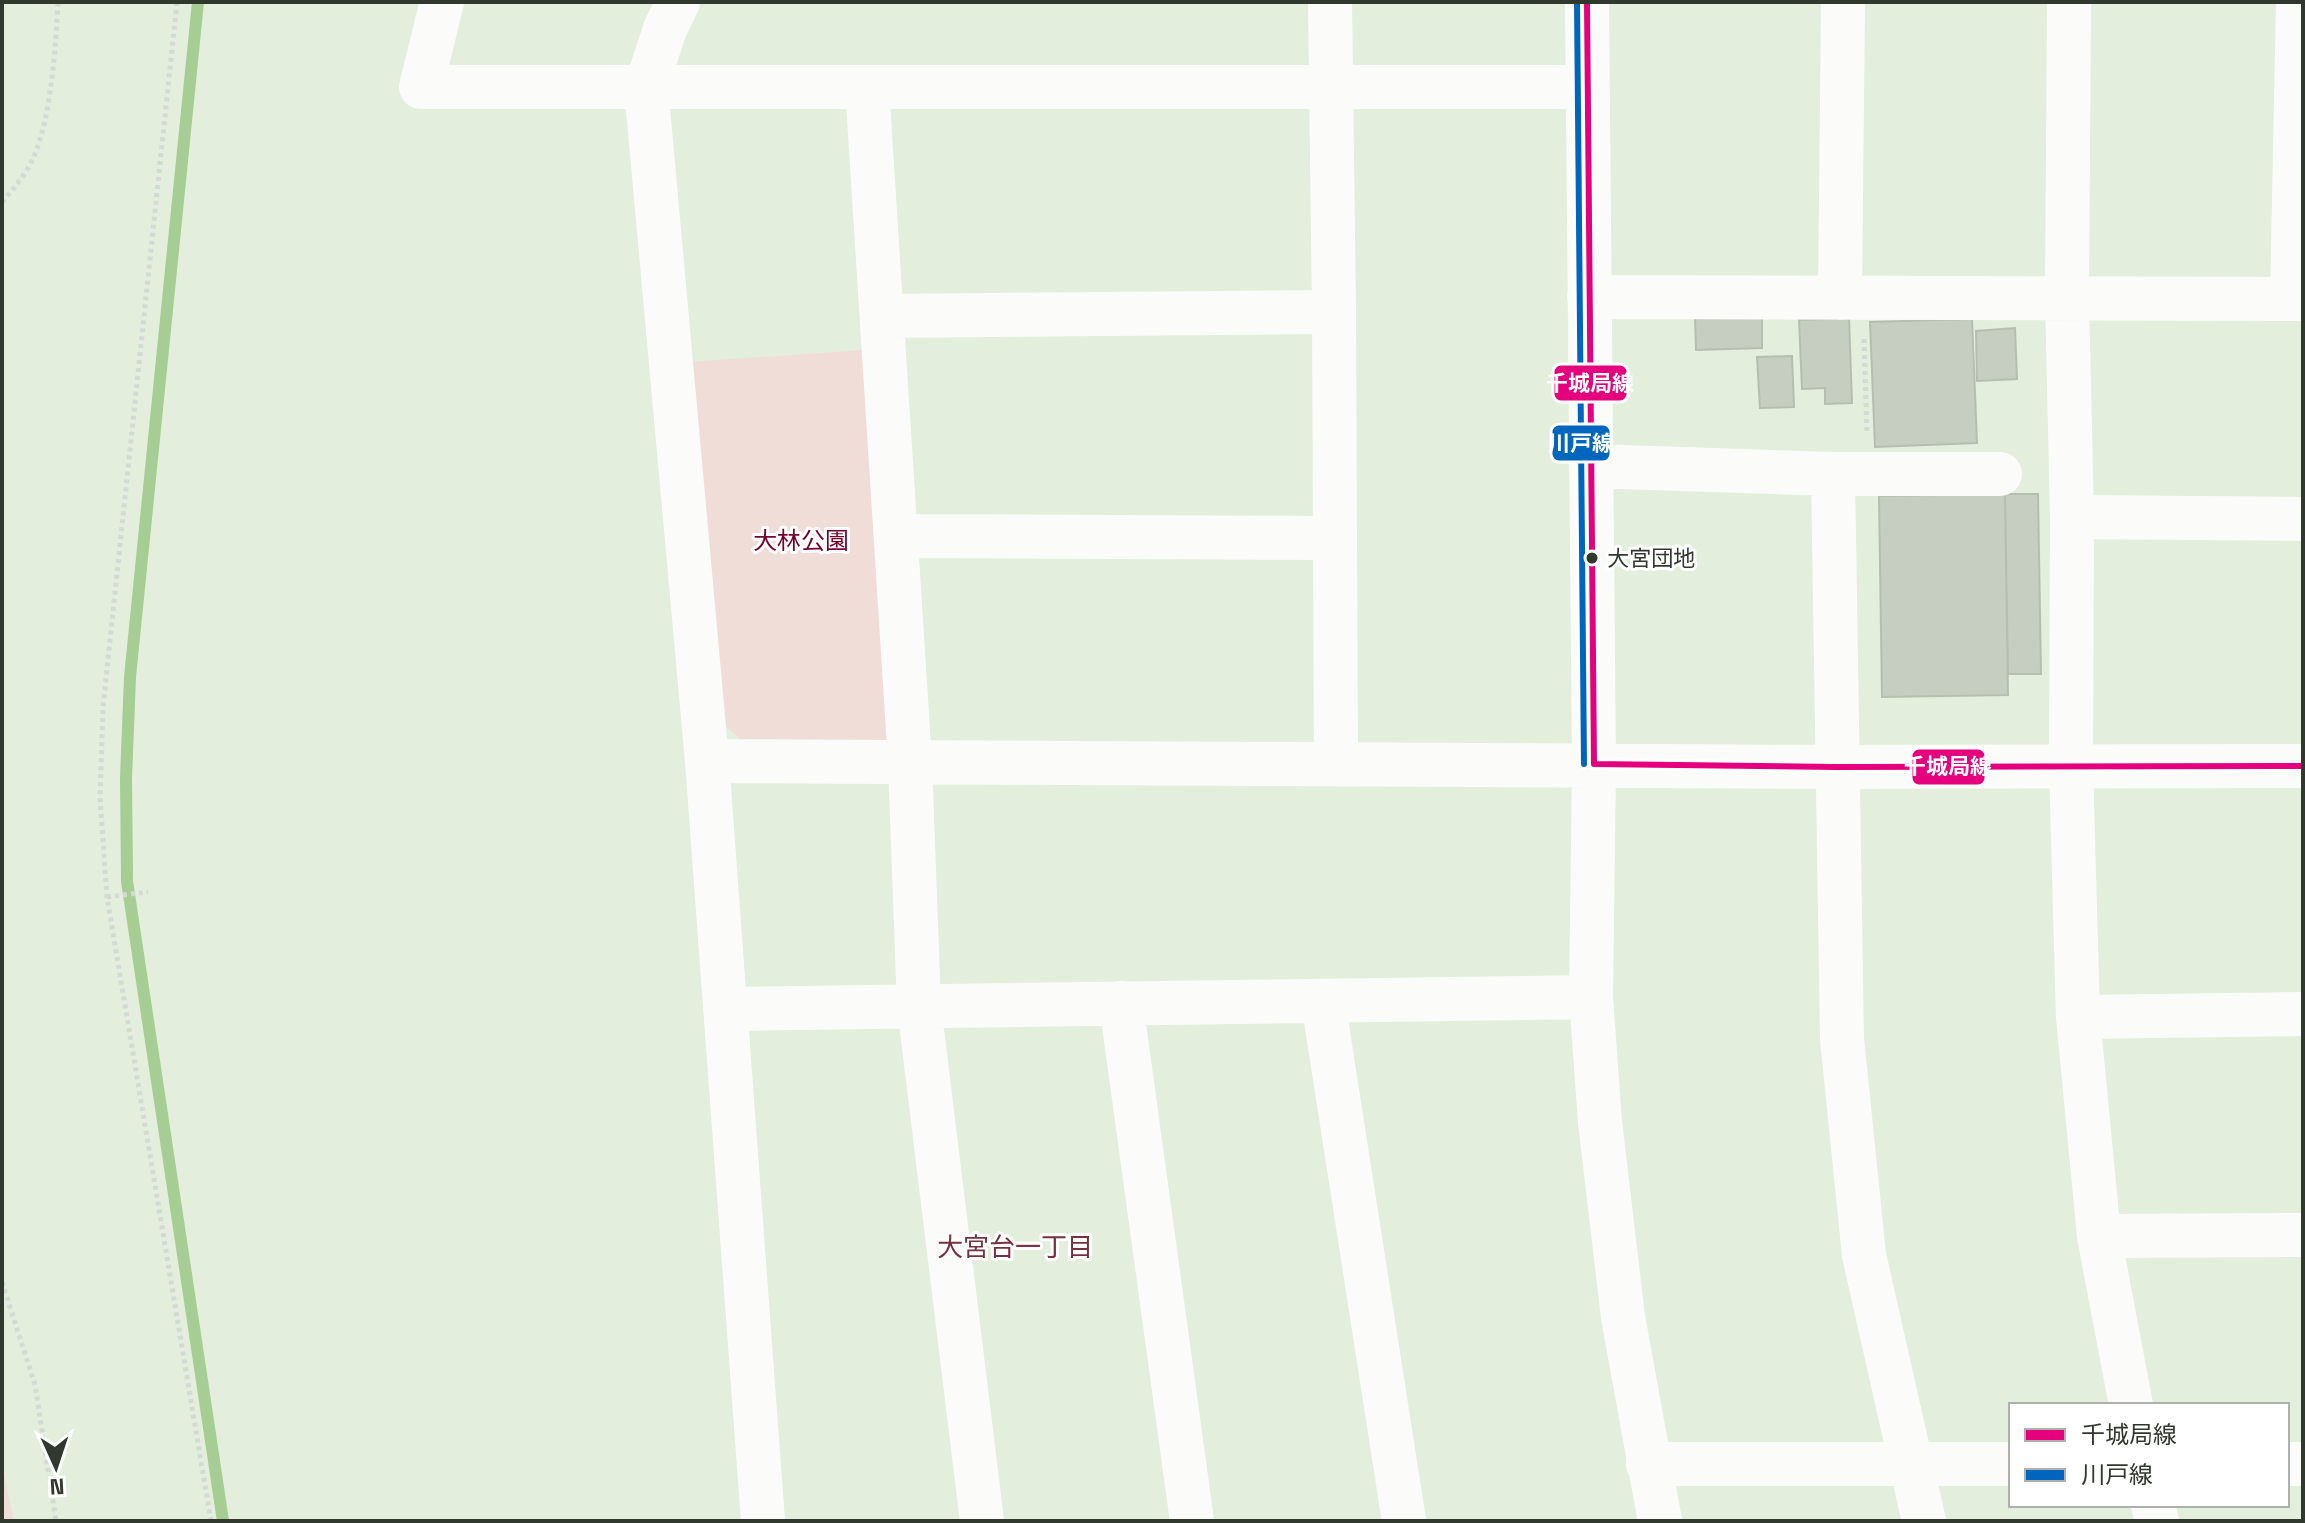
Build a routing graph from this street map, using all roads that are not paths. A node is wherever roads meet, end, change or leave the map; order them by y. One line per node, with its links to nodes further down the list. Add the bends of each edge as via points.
1 (442, 2): 8 (street, via 421,87)
2 (678, 2): 8 (street)
3 (1330, 2): 11 (street)
4 (1587, 2): 10 (street)
5 (1843, 2): 13 (street)
6 (2069, 2): 14 (street)
7 (2298, 2): 15 (street)
8 (646, 87): 9 (street); 25 (street)
9 (867, 87): 11 (street); 17 (street)
10 (1587, 87): 11 (street); 12 (street)
11 (1330, 88): 16 (street)
12 (1589, 297): 13 (street); 18 (street)
13 (1851, 298): 14 (street)
14 (2067, 298): 15 (street); 21 (street)
15 (2297, 299)
16 (1334, 312): 17 (street); 24 (street)
17 (882, 316): 23 (street)
18 (1591, 466): 19 (street); 28 (street)
19 (1851, 474): 20 (street); 31 (street, via 1833,526)
20 (2000, 474)
21 (2072, 517): 22 (street); 29 (street)
22 (2303, 519)
23 (896, 536): 24 (street); 26 (street)
24 (1333, 538): 27 (street)
25 (707, 761): 26 (street); 36 (street)
26 (910, 762): 27 (street); 35 (street)
27 (1336, 763): 28 (street)
28 (1594, 764): 31 (street); 32 (street)
29 (2071, 766): 30 (street); 31 (street); 38 (street)
30 (2303, 766)
31 (1837, 767): 43 (street, via 1842,1039 1864,1255)
32 (1591, 997): 33 (street); 42 (street, via 1623,1317)
33 (1323, 1001): 34 (street); 48 (street)
34 (1121, 1003): 35 (street); 47 (street)
35 (919, 1006): 36 (street); 46 (street)
36 (725, 1009): 45 (street)
37 (2303, 1014): 38 (street)
38 (2078, 1017): 40 (street)
39 (2303, 1235): 40 (street)
40 (2099, 1236): 41 (street)
41 (2131, 1403)
42 (1648, 1464): 43 (street); 49 (street)
43 (1909, 1464): 44 (street); 50 (street)
44 (2009, 1464)
45 (763, 1521)
46 (982, 1521)
47 (1192, 1521)
48 (1404, 1521)
49 (1660, 1521)
50 (1924, 1521)

